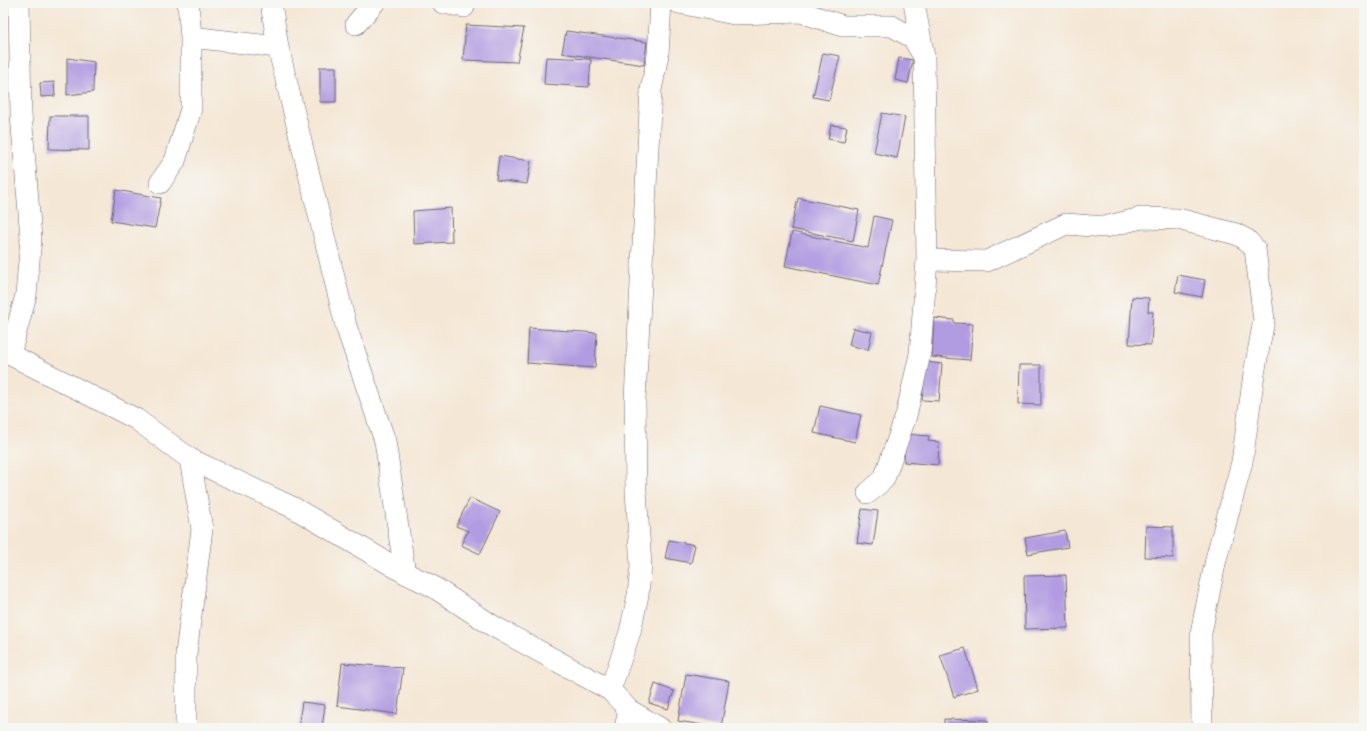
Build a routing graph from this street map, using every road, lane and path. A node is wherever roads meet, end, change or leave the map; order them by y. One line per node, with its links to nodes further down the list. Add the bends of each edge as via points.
1 (19, 3): 16 (street, via 21,114 31,238 26,295)
2 (188, 3): 11 (street)
3 (271, 3): 12 (street)
4 (374, 3): 10 (street)
5 (443, 3): 6 (street, via 464,7)
6 (464, 3)
7 (661, 3): 20 (street, via 658,55 651,90 635,399 640,566 638,595 630,632)
8 (679, 3): 13 (street, via 734,14 801,12 843,26 892,26 913,38)
9 (914, 3): 13 (street)
10 (356, 24)
11 (191, 37): 12 (street); 14 (street, via 190,109 175,161)
12 (278, 47): 19 (street, via 346,326 385,441)
13 (924, 57): 15 (street)
14 (160, 183)
15 (927, 260): 18 (street, via 920,354 906,416 884,479); 24 (street, via 987,261 1066,224 1105,227 1141,218 1178,219 1236,234 1256,249 1264,320 1242,462 1216,559 1201,633)
16 (6, 353): 17 (street, via 136,419)
17 (190, 459): 19 (street, via 294,508); 22 (street, via 202,529 186,654)
18 (868, 493)
19 (404, 573): 20 (street, via 432,586 493,626)
20 (610, 690): 21 (street)
21 (627, 719): 23 (street)
22 (186, 724)
23 (660, 728)
24 (1202, 728)

